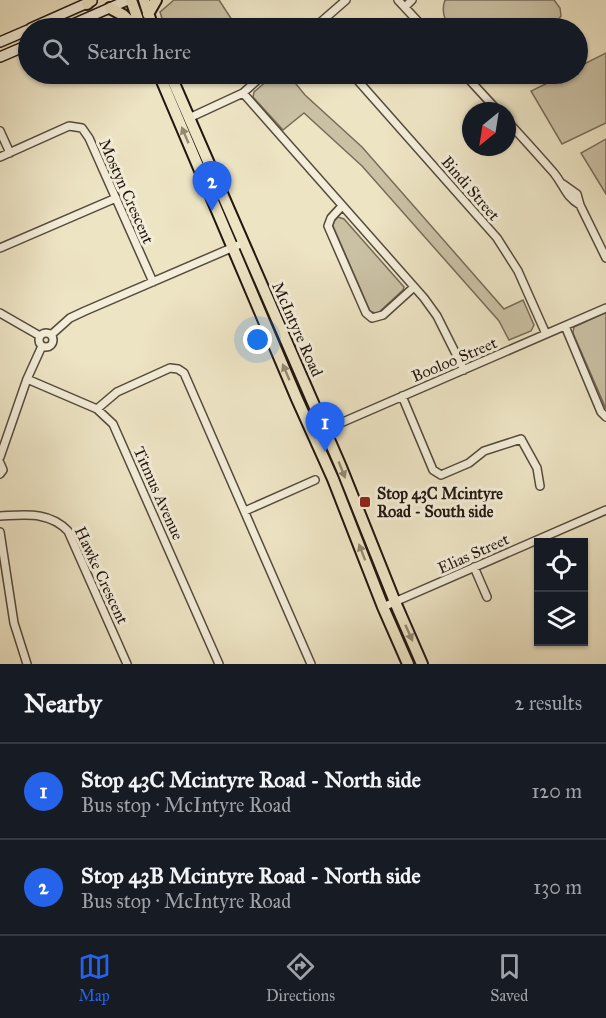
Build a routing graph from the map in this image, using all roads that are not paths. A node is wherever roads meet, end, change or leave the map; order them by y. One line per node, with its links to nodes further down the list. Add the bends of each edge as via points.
1 (130, 0): 8 (main road); 14 (main road)
2 (144, 0): 10 (main road)
3 (156, 0): 10 (main road)
4 (346, 0): 16 (street)
5 (398, 0): 9 (street)
6 (412, 0): 9 (street)
7 (91, 1): 11 (main road)
8 (110, 8): 12 (main road); 13 (main road)
9 (405, 8): 17 (street)
10 (148, 14): 15 (main road)
11 (54, 18)
12 (87, 18)
13 (127, 18)
14 (136, 18)
15 (149, 18)
16 (325, 18)
17 (414, 18)
18 (18, 34): 19 (main road)
19 (0, 42)
20 (18, 49): 21 (main road)
21 (0, 57)
22 (163, 84): 37 (main road, McIntyre Road, one-way to 22)
23 (174, 84): 29 (main road, McIntyre Road)
24 (253, 84): 27 (street)
25 (361, 84): 45 (street, Bindi Street, via 497,238 518,271)
26 (473, 84): 28 (street)
27 (243, 93): 29 (street); 35 (street)
28 (490, 102)
29 (189, 118): 36 (main road, McIntyre Road)
30 (0, 131): 32 (street)
31 (516, 131): 39 (street, via 563,184 575,192)
32 (10, 153): 33 (street, Mostyn Crescent); 34 (street, Mostyn Crescent, via 69,126 79,127 87,133)
33 (0, 157)
34 (116, 198): 38 (street); 40 (street, Mostyn Crescent)
35 (342, 206): 41 (street); 41 (street, via 328,226 366,313 372,318 380,317)
36 (243, 243): 37 (street); 54 (main road, McIntyre Road)
37 (232, 247): 40 (street); 55 (main road, McIntyre Road, one-way to 37)
38 (0, 248)
39 (606, 258)
40 (153, 282): 46 (street, via 70,318)
41 (414, 286): 49 (street, via 437,316)
42 (606, 308): 44 (street, Booloo Street)
43 (0, 313): 47 (street)
44 (565, 326): 45 (street, Booloo Street); 53 (street)
45 (546, 334): 49 (street, Booloo Street)
46 (51, 335): 47 (street); 48 (street, via 52,344)
47 (40, 336): 48 (street)
48 (42, 346): 50 (street)
49 (464, 370): 51 (street, Booloo Street)
50 (27, 379): 52 (street, Titmus Avenue); 56 (street)
51 (402, 396): 54 (street, Booloo Street); 60 (street, via 433,470 441,475 469,463 484,451 521,439 537,468)
52 (97, 409): 62 (street, via 117,392 170,368 180,370); 71 (street, Titmus Avenue, via 119,433)
53 (606, 417)
54 (325, 430): 55 (street, Booloo Street); 67 (main road, McIntyre Road, one-way to 67)
55 (314, 435): 68 (main road, McIntyre Road, one-way to 55)
56 (0, 457)
57 (0, 463): 58 (street)
58 (0, 474)
59 (315, 480): 62 (street)
60 (540, 486)
61 (606, 510): 65 (street, Elias Street)
62 (245, 511): 72 (street)
63 (0, 516): 70 (street, Hawke Crescent, via 45,516 68,531)
64 (0, 532): 69 (street, via 14,623)
65 (474, 567): 66 (street); 67 (street, Elias Street)
66 (487, 597)
67 (395, 602): 68 (street, Elias Street); 74 (main road, McIntyre Road, one-way to 74)
68 (383, 606): 73 (main road, McIntyre Road)
69 (27, 664)
70 (128, 664)
71 (219, 664)
72 (311, 664)
73 (408, 664)
74 (422, 664)

